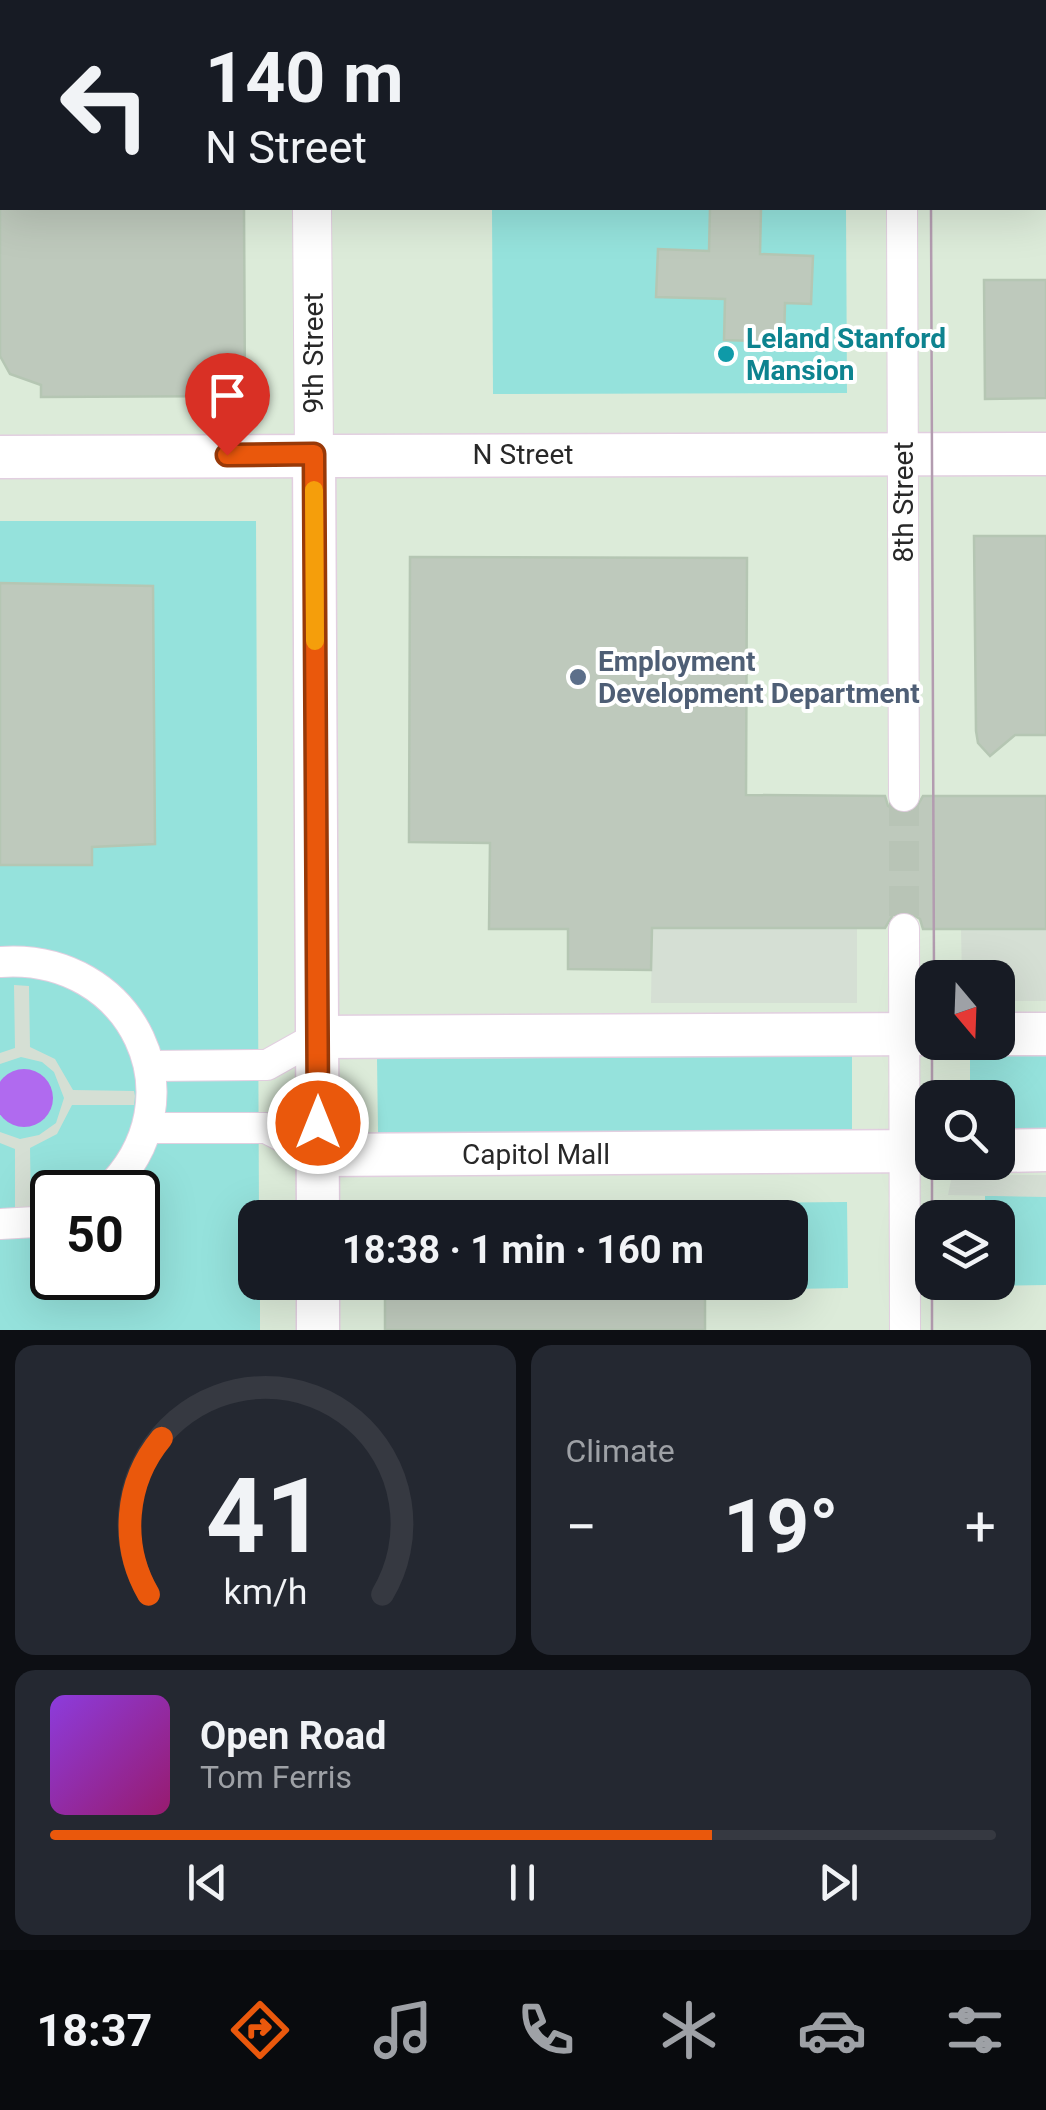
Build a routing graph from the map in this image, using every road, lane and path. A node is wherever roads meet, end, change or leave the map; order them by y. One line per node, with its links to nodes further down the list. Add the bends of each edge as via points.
1 (312, 210): 3 (street, 9th Street)
2 (902, 210): 4 (street, 8th Street)
3 (314, 454): 4 (main road, N Street); 6 (main road, N Street); 14 (main road, 9th Street)
4 (903, 454): 5 (main road, N Street); 7 (street, 8th Street)
5 (1046, 454)
6 (0, 456)
7 (904, 796)
8 (904, 928): 10 (street)
9 (0, 962): 15 (street, via 42,962 94,985 131,1021)
10 (915, 1011)
11 (915, 1034): 14 (main road)
12 (1015, 1034): 13 (main road)
13 (1046, 1034)
14 (317, 1037): 15 (street, via 267,1065); 20 (main road, 9th Street)
15 (150, 1066): 16 (street)
16 (147, 1128): 20 (street, Capitol Mall, via 266,1128); 21 (street)
17 (1046, 1150): 19 (main road)
18 (915, 1151): 20 (main road, Capitol Mall)
19 (1015, 1151)
20 (318, 1156): 23 (main road, 9th Street)
21 (126, 1170)
22 (916, 1180): 28 (street)
23 (318, 1200)
24 (30, 1222): 25 (street)
25 (0, 1224)
26 (318, 1300): 27 (main road)
27 (318, 1330)
28 (905, 1330)

